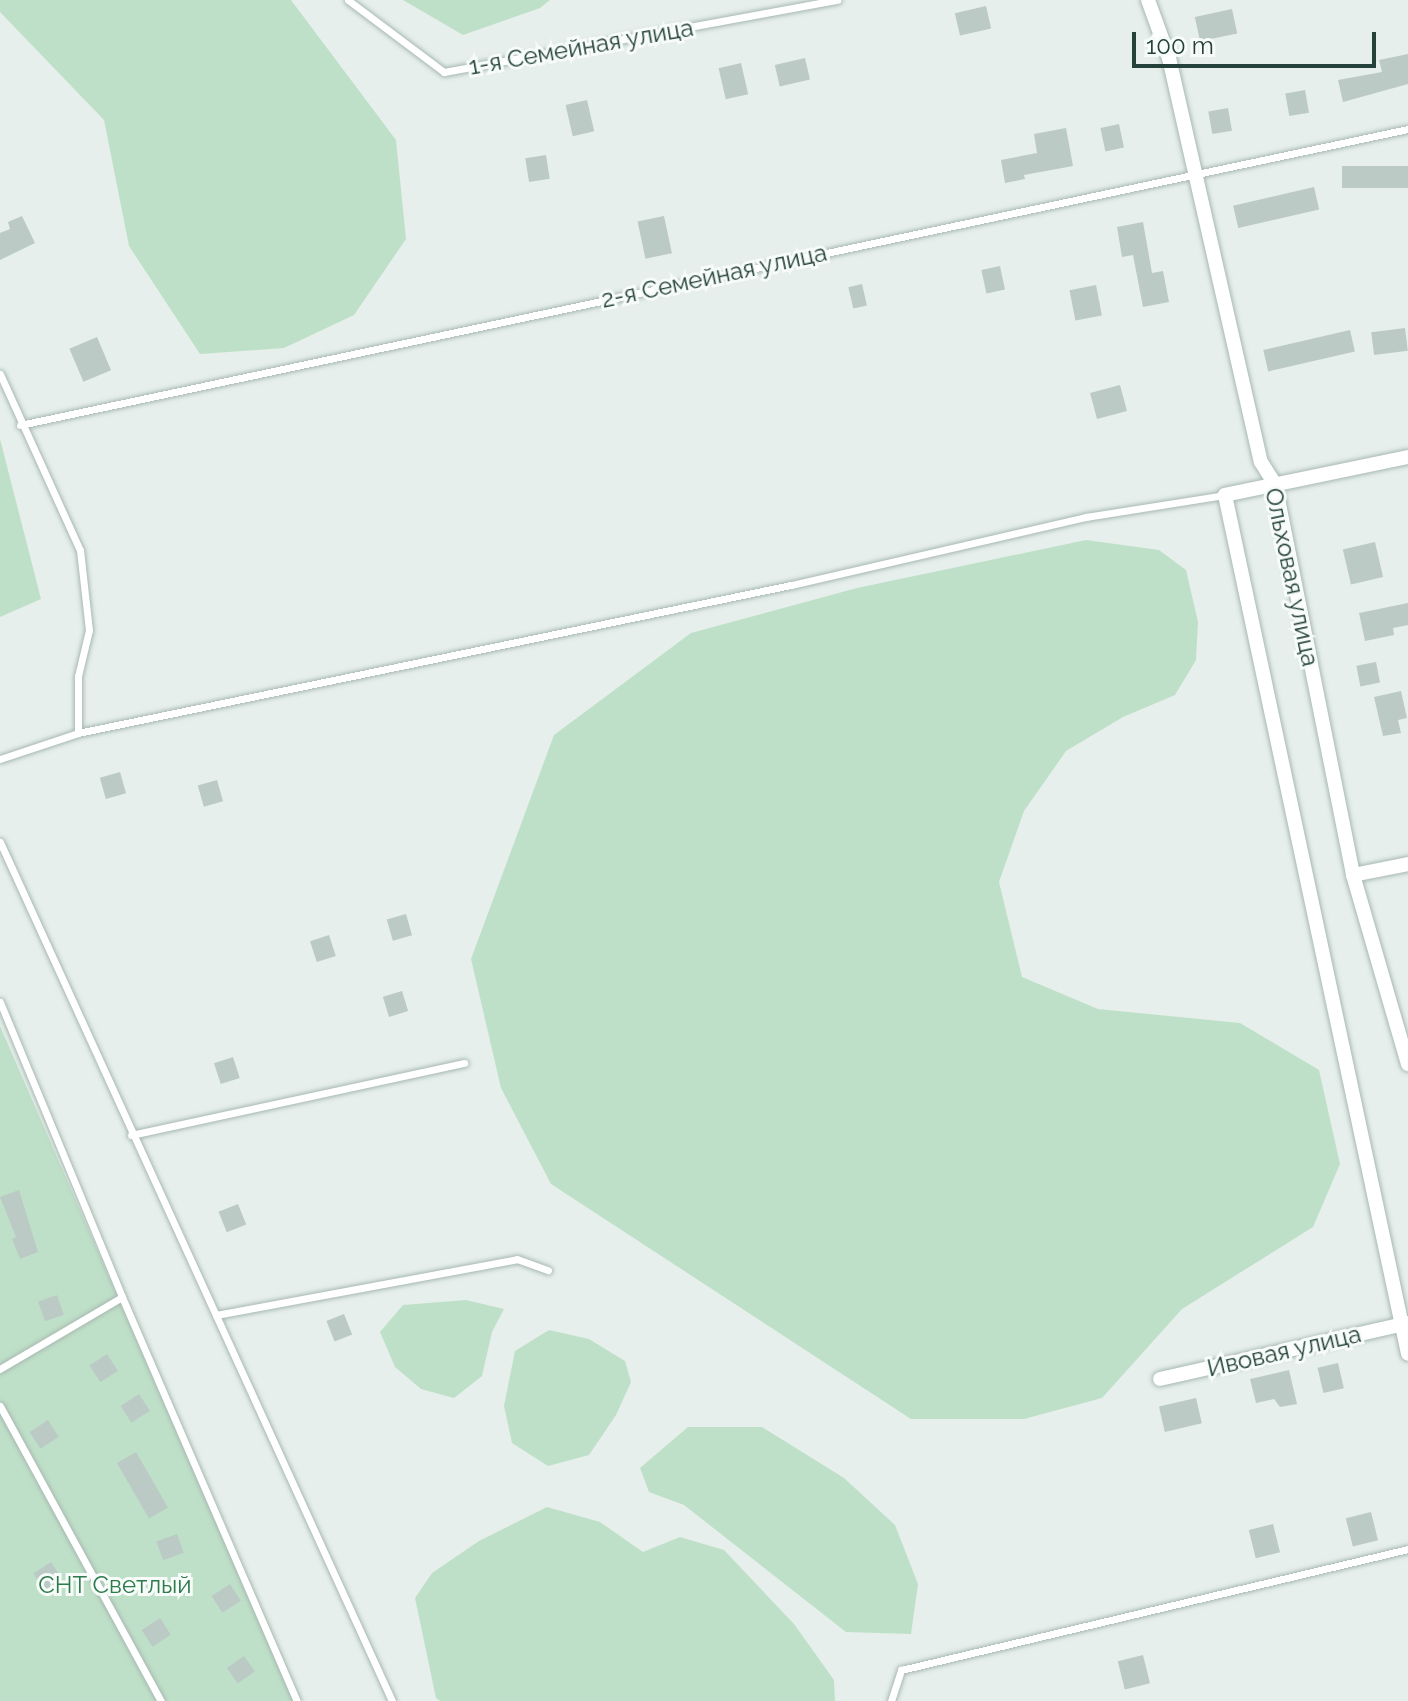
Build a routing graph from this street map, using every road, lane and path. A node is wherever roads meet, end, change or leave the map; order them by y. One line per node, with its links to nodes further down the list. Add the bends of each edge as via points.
1 (348, 0): 2 (lane, 1-я Семейная улица, via 444,72)
2 (837, 0)
3 (1148, 0): 5 (street, Ольховая улица, via 1169,58)
4 (1408, 129): 5 (lane, 2-я Семейная улица)
5 (1196, 173): 7 (lane, 2-я Семейная улица); 9 (street, Ольховая улица, via 1261,462)
6 (0, 374): 7 (lane)
7 (20, 425): 11 (lane, via 80,550 89,630 78,676)
8 (1408, 457): 9 (street)
9 (1275, 484): 10 (street); 15 (street, Ольховая улица)
10 (1225, 495): 11 (lane, via 1086,517 791,585); 23 (street)
11 (78, 733): 12 (lane)
12 (0, 759)
13 (0, 842): 19 (lane)
14 (1408, 864): 15 (street)
15 (1353, 875): 18 (street, Ольховая улица)
16 (0, 1002): 21 (lane)
17 (464, 1063): 19 (lane)
18 (1408, 1064)
19 (131, 1135): 22 (lane)
20 (548, 1270): 22 (lane, via 517,1259)
21 (122, 1297): 25 (lane); 30 (lane)
22 (216, 1315): 31 (lane)
23 (1405, 1323): 24 (street); 26 (street, Ивовая улица)
24 (1408, 1354)
25 (0, 1369)
26 (1160, 1379)
27 (0, 1406): 29 (lane)
28 (1408, 1549): 32 (lane, via 901,1670)
29 (161, 1701)
30 (297, 1701)
31 (392, 1701)
32 (891, 1701)

